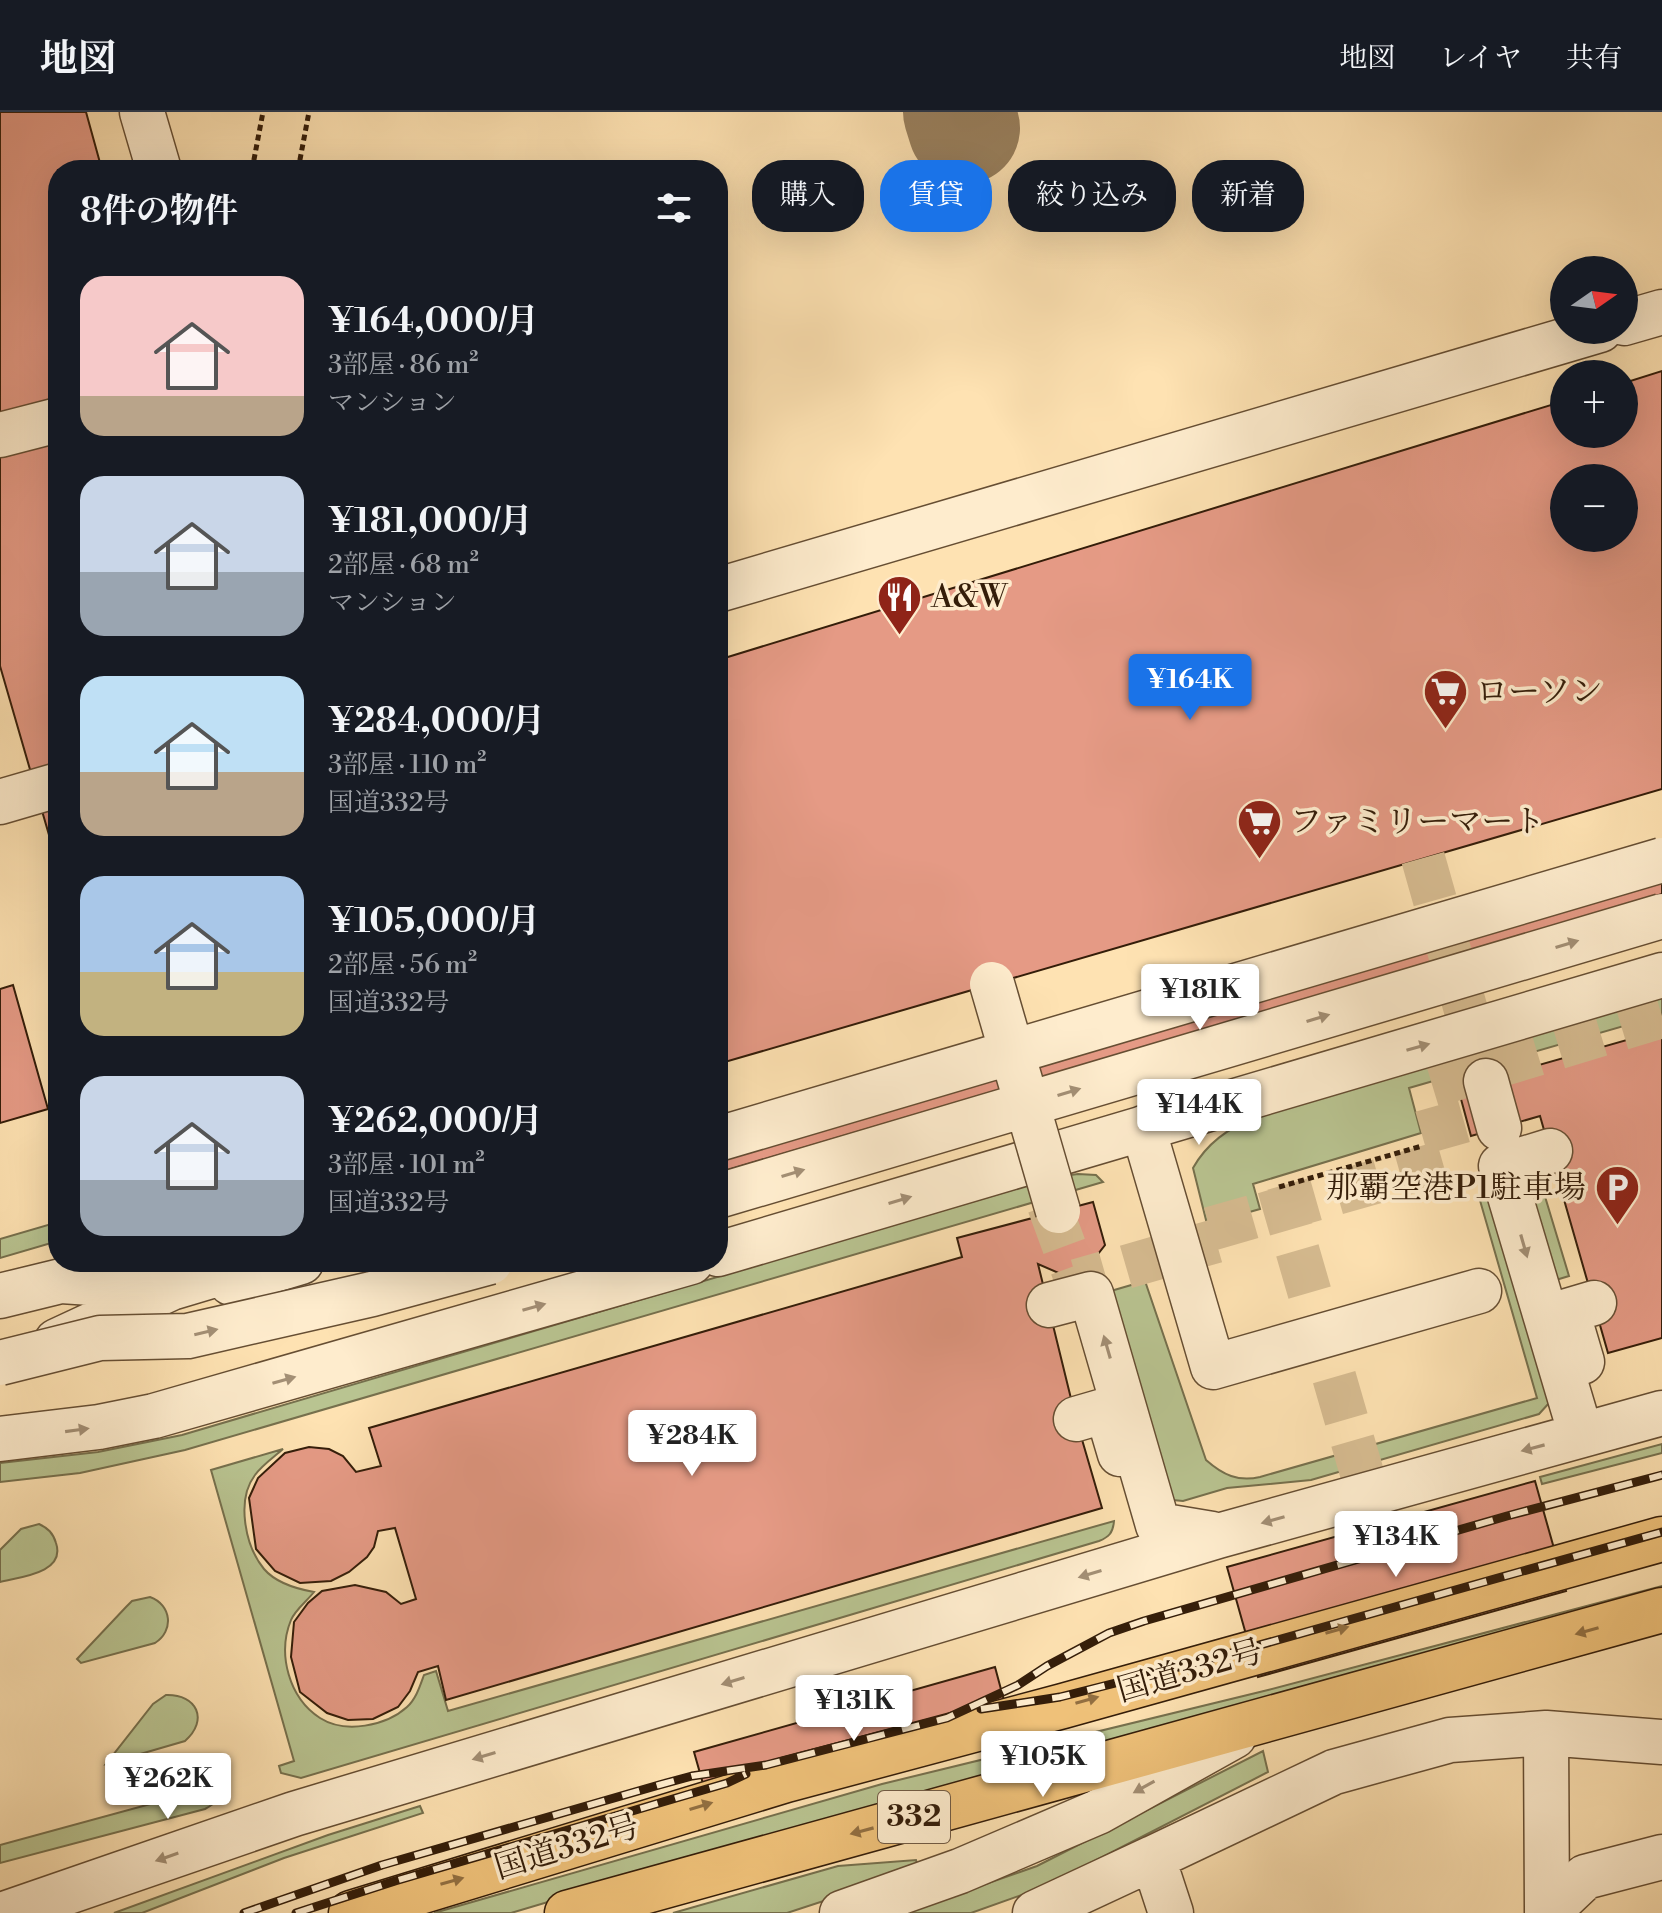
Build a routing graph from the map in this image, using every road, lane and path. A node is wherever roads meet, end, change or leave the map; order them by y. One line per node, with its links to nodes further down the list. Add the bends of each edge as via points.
1 (142, 112): 4 (street)
2 (263, 112): 5 (path)
3 (309, 112): 6 (path)
4 (156, 160)
5 (254, 160)
6 (300, 160)
7 (1662, 312): 8 (street)
8 (1638, 319)
9 (1553, 344): 12 (street)
10 (48, 423): 11 (street)
11 (0, 435)
12 (728, 587)
13 (48, 788): 14 (street)
14 (0, 802)
15 (1662, 844): 21 (street)
16 (1662, 860): 24 (street, bridge)
17 (1662, 916): 28 (street, one-way to 17, bridge)
18 (1662, 975): 22 (street, one-way to 18)
19 (992, 984): 29 (street, bridge)
20 (1486, 1081): 23 (street)
21 (728, 1123)
22 (1143, 1128): 30 (street, one-way to 22); 36 (street, via 1213,1367)
23 (1499, 1128)
24 (728, 1136)
25 (1422, 1146): 27 (path)
26 (1550, 1151): 45 (street, one-way to 45, via 1501,1166)
27 (1279, 1187)
28 (728, 1193)
29 (1058, 1211)
30 (728, 1251)
31 (210, 1272): 35 (street)
32 (268, 1272): 40 (street, via 178,1299)
33 (453, 1272): 40 (street, one-way to 33, bridge, via 188,1336)
34 (656, 1272): 46 (street, one-way to 34, via 154,1416)
35 (186, 1277): 37 (street, via 61,1281); 42 (street, via 38,1350)
36 (1479, 1291)
37 (0, 1296)
38 (1594, 1303): 43 (street, via 1567,1311 1597,1411 1633,1402)
39 (1049, 1305): 47 (street, one-way to 39, via 1158,1525 1091,1294)
40 (100, 1338): 41 (street, bridge)
41 (0, 1363)
42 (0, 1375)
43 (1662, 1412): 45 (street)
44 (1076, 1419): 49 (street, via 1107,1410)
45 (1581, 1435): 47 (street, one-way to 47)
46 (0, 1439)
47 (1218, 1536): 49 (street)
48 (1662, 1539): 60 (highway, 国道332号 / 332, one-way to 48, via 786,1780)
49 (1150, 1556): 57 (street, one-way to 57, via 294,1814)
50 (1662, 1610): 51 (highway, 国道332号 / 332, one-way to 51)
51 (1261, 1721): 61 (highway, 国道332号 / 332, one-way to 61); 62 (street, one-way to 62, via 1098,1812 960,1871)
52 (1546, 1733): 53 (street); 55 (street, via 1450,1740 1334,1772); 58 (street)
53 (1662, 1742)
54 (1662, 1857): 58 (street, via 1585,1877)
55 (1153, 1858): 63 (street); 64 (street)
56 (0, 1889): 57 (street)
57 (65, 1893): 59 (street)
58 (1547, 1912)
59 (7, 1913)
60 (351, 1913)
61 (567, 1913)
62 (842, 1913)
63 (1035, 1913)
64 (1171, 1913)

